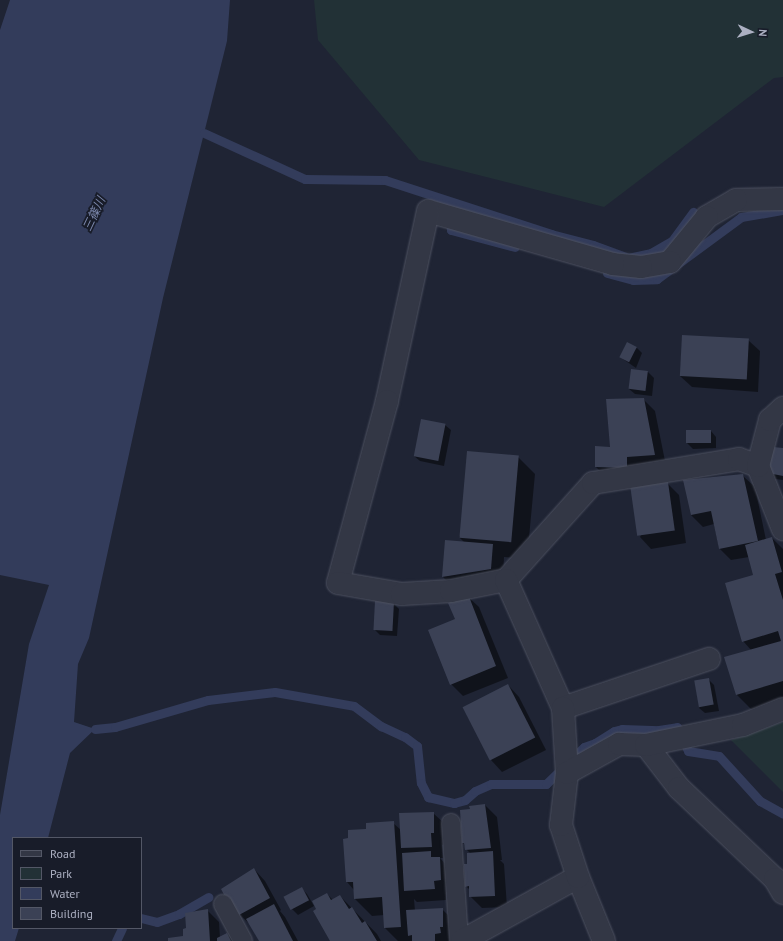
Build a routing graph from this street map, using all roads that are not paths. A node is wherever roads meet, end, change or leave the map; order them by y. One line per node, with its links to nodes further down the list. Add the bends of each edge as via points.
1 (783, 199): 5 (street, via 736,200 707,217 670,262 641,267 613,264 428,211 387,401 338,583 402,594 451,591)
2 (783, 408): 3 (street, via 770,420)
3 (758, 466): 4 (street); 5 (street, via 739,459 593,483)
4 (783, 529)
5 (506, 580): 7 (street)
6 (709, 659): 7 (street)
7 (563, 708): 10 (street)
8 (783, 709): 9 (street, via 742,725)
9 (646, 745): 10 (street, via 619,744); 13 (street, via 679,788 775,879)
10 (567, 774): 12 (street, via 560,824)
11 (451, 823): 16 (lane)
12 (578, 877): 16 (street); 17 (street)
13 (783, 893)
14 (223, 904): 15 (lane)
15 (243, 941)
16 (460, 941)
17 (604, 941)

